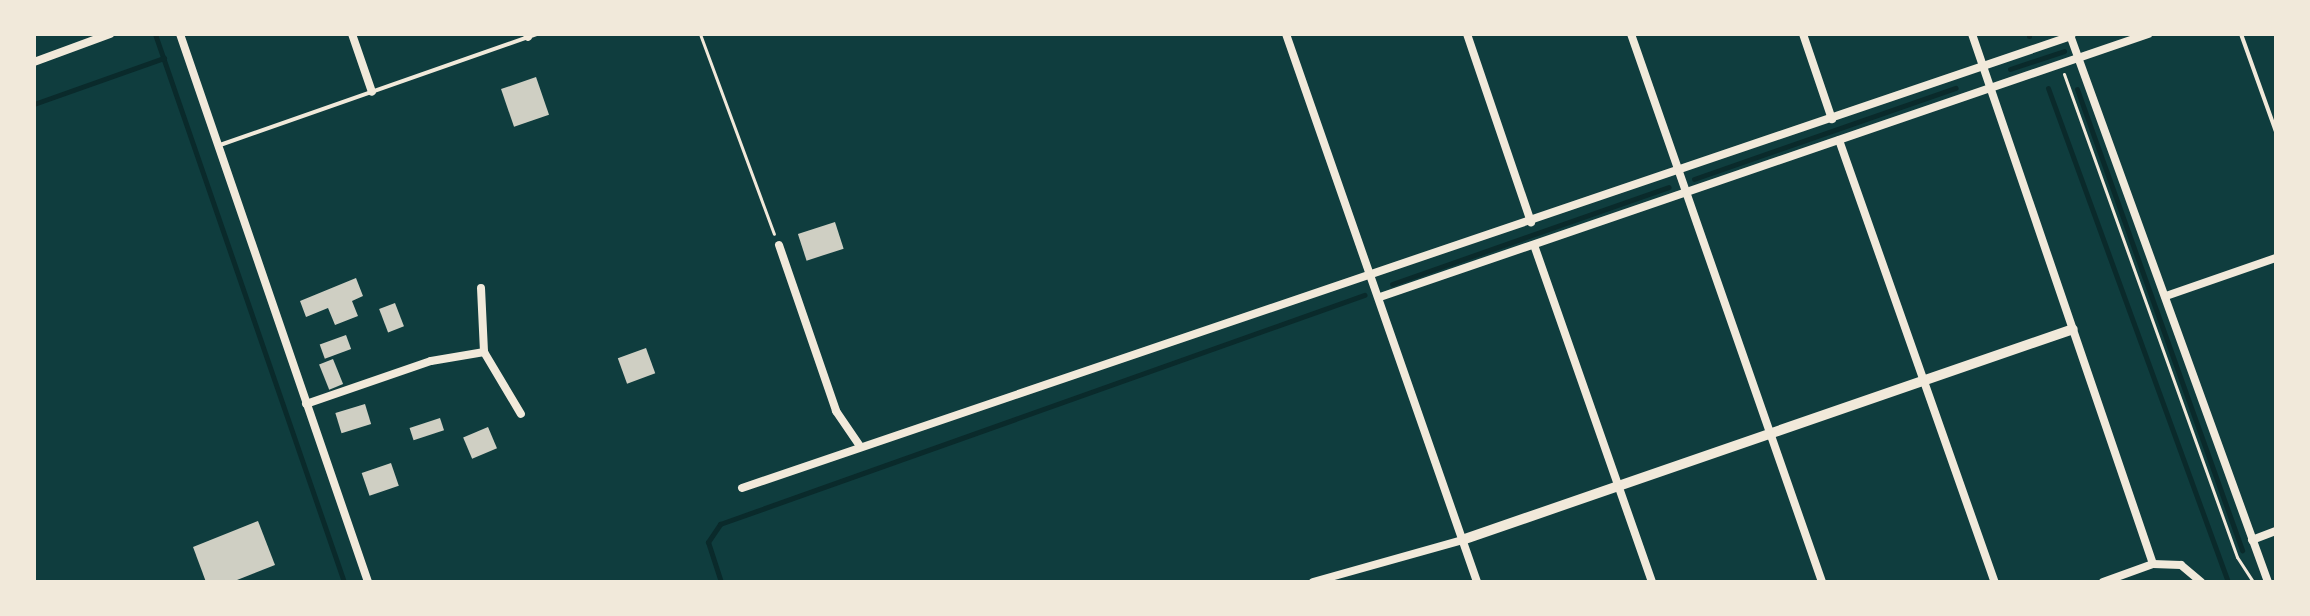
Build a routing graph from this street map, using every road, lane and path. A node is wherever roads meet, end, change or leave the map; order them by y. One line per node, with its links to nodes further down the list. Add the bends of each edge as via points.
1 (180, 34): 23 (street)
2 (352, 34): 19 (street)
3 (700, 34): 27 (path)
4 (1286, 34): 30 (street)
5 (1467, 34): 26 (street)
6 (1631, 34): 24 (street)
7 (1803, 34): 20 (street)
8 (1972, 34): 17 (street)
9 (2148, 34): 14 (street)
10 (2241, 34): 21 (lane)
11 (110, 35): 15 (street)
12 (531, 35): 19 (lane)
13 (2071, 35): 14 (street); 17 (street)
14 (2079, 58): 16 (street); 32 (street)
15 (34, 62)
16 (2060, 64): 18 (street); 55 (path, via 2237,557)
17 (1984, 66): 18 (street); 20 (street)
18 (1991, 88): 22 (street); 34 (street)
19 (372, 92): 23 (lane)
20 (1832, 119): 24 (street)
21 (2276, 132)
22 (1839, 140): 25 (street); 36 (street)
23 (218, 146): 37 (street)
24 (1677, 172): 25 (street); 26 (street)
25 (1685, 193): 28 (street); 39 (street)
26 (1531, 222): 30 (street)
27 (779, 245): 40 (street, via 836,411)
28 (1534, 245): 33 (street); 41 (street)
29 (2276, 258): 32 (street)
30 (1371, 274): 33 (street); 40 (street)
31 (481, 288): 35 (street)
32 (2166, 296): 45 (street)
33 (1380, 297): 44 (street)
34 (2073, 329): 36 (street); 46 (street)
35 (484, 352): 37 (street, via 431,361); 38 (street)
36 (1926, 380): 39 (street); 52 (street)
37 (306, 404): 47 (street)
38 (521, 414)
39 (1768, 434): 41 (street); 51 (street)
40 (860, 446): 42 (street)
41 (1618, 486): 44 (street); 50 (street)
42 (742, 488)
43 (2276, 531): 45 (street)
44 (1462, 540): 48 (street); 49 (street)
45 (2252, 540): 56 (street)
46 (2153, 564): 53 (street); 54 (street, via 2181,565)
47 (368, 582)
48 (1313, 582)
49 (1477, 582)
50 (1652, 582)
51 (1822, 582)
52 (1995, 582)
53 (2103, 582)
54 (2201, 582)
55 (2253, 582)
56 (2268, 582)

